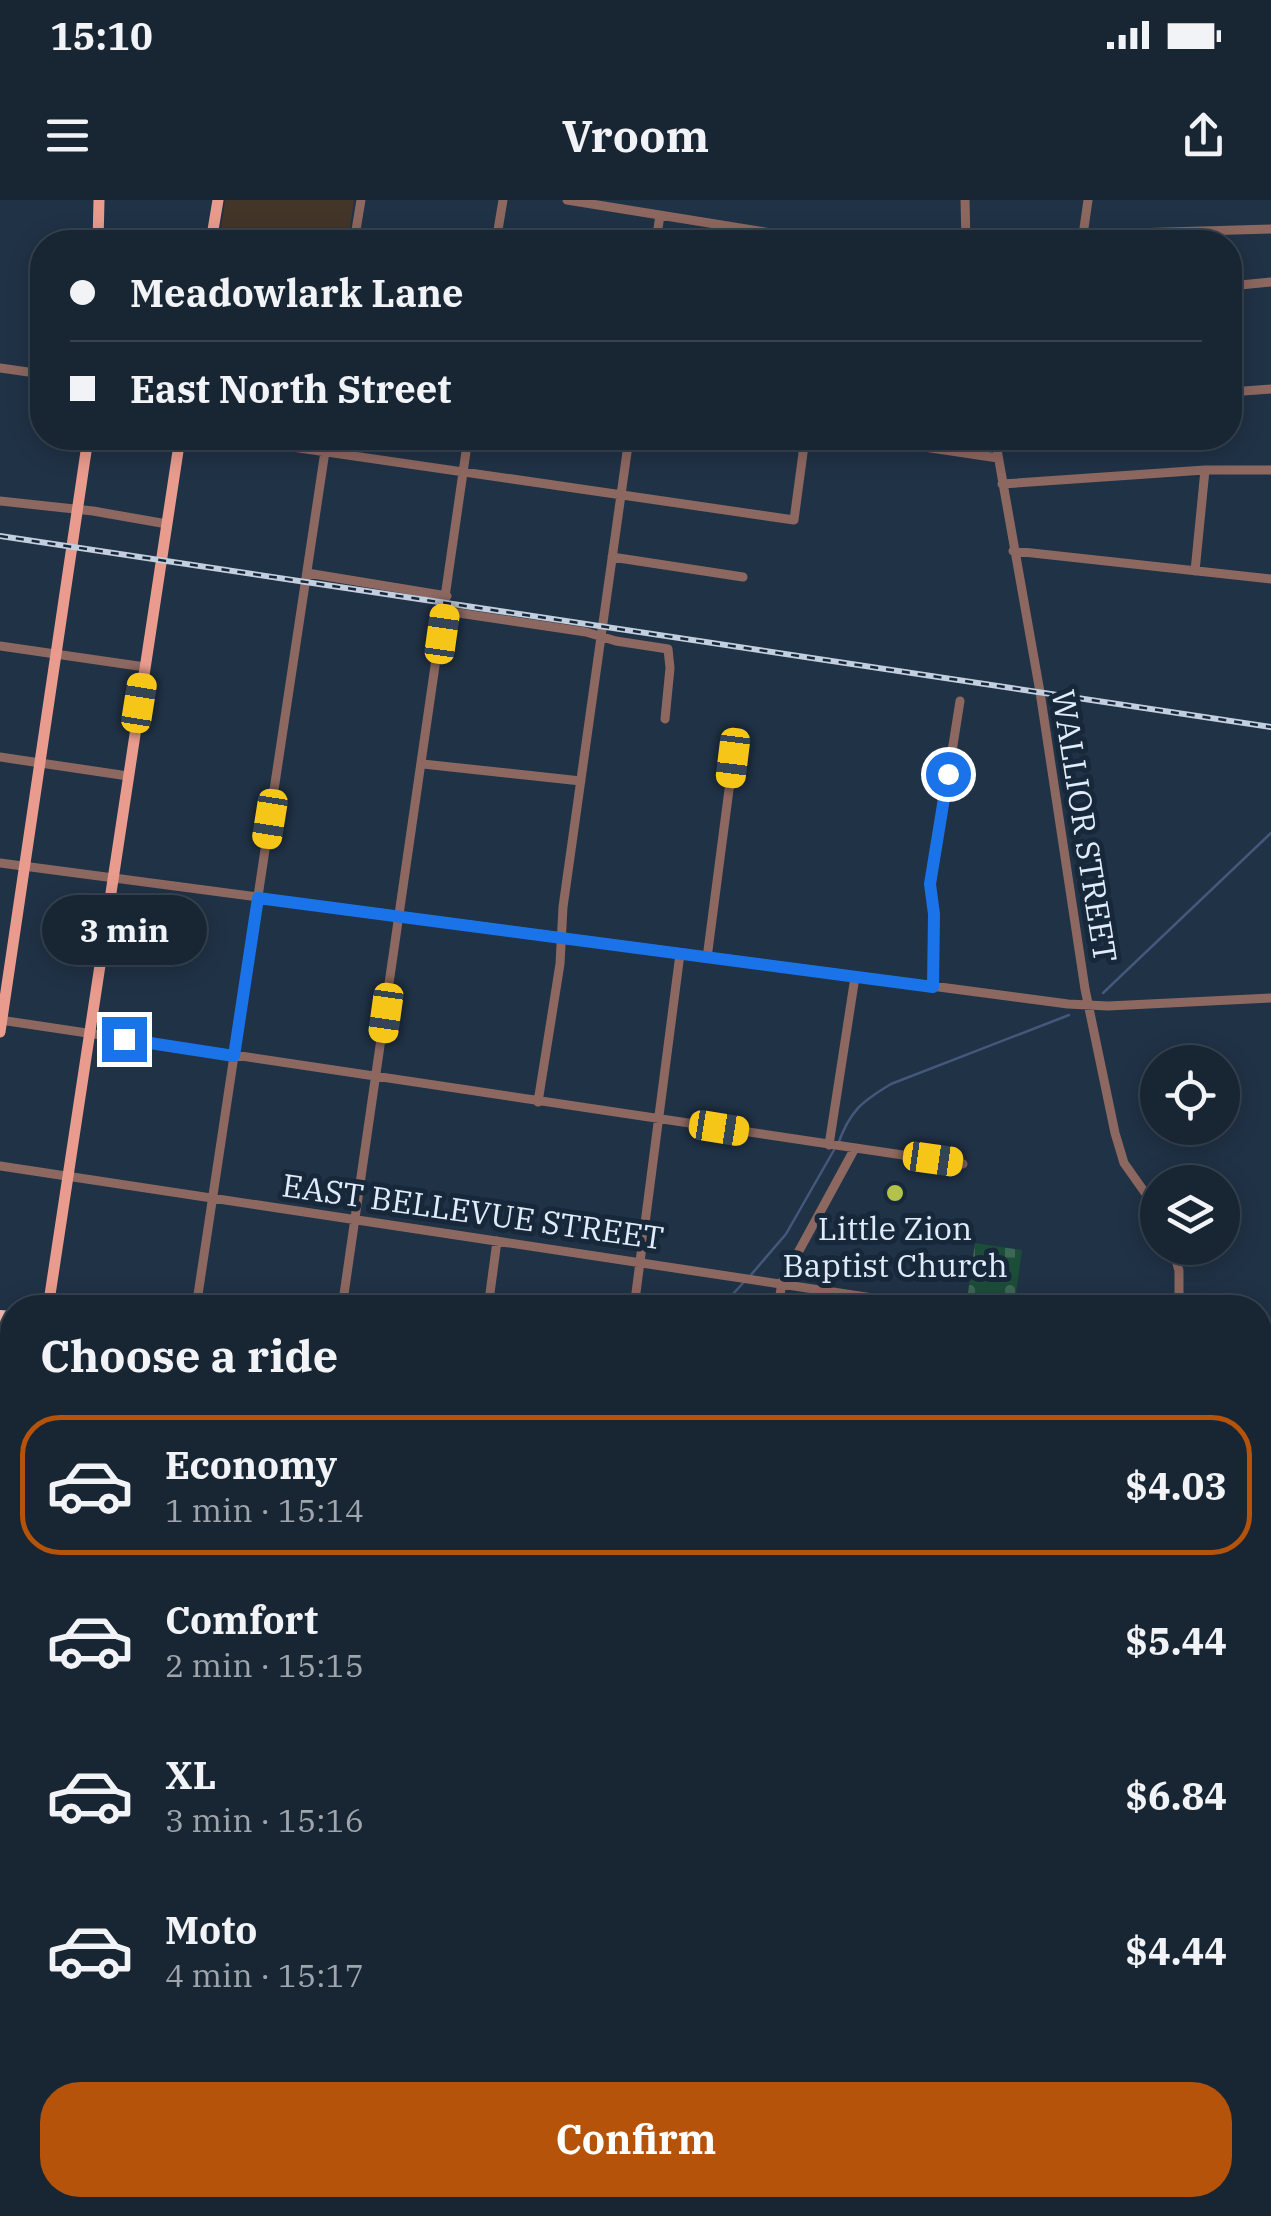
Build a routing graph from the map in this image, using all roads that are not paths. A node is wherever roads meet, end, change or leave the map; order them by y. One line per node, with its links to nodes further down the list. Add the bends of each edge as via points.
1 (99, 200): 10 (main road)
2 (218, 200): 11 (main road)
3 (361, 200): 12 (street)
4 (503, 200): 13 (street)
5 (567, 200): 8 (street)
6 (965, 200): 16 (street)
7 (1088, 200): 17 (street)
8 (660, 215): 14 (street); 15 (street)
9 (1271, 229): 18 (street)
10 (98, 230)
11 (213, 230)
12 (356, 230)
13 (498, 230)
14 (658, 230)
15 (753, 230)
16 (966, 230)
17 (1084, 230)
18 (1242, 231)
19 (1271, 282): 20 (street)
20 (1242, 285)
21 (0, 368): 22 (street)
22 (30, 372)
23 (1271, 389): 24 (street)
24 (1242, 391)
25 (86, 450): 41 (main road)
26 (178, 450): 42 (main road)
27 (311, 450): 33 (street)
28 (466, 450): 37 (street)
29 (627, 450): 39 (street)
30 (803, 450): 39 (street, via 794,520)
31 (944, 450): 34 (street)
32 (997, 450): 34 (street, WALLIOR STREET)
33 (324, 452): 37 (street); 46 (street)
34 (998, 458): 38 (street, WALLIOR STREET)
35 (1205, 470): 36 (street); 38 (street); 45 (street)
36 (1271, 470)
37 (463, 472): 39 (street); 49 (street)
38 (1002, 484): 43 (street, WALLIOR STREET)
39 (621, 494): 44 (street)
40 (0, 501): 41 (street)
41 (77, 509): 42 (street); 52 (main road)
42 (166, 524): 53 (main road)
43 (1013, 550): 45 (street); 73 (street, WALLIOR STREET)
44 (612, 557): 47 (street); 50 (street)
45 (1194, 571): 48 (street)
46 (307, 574): 49 (street); 65 (street)
47 (743, 577)
48 (1271, 578)
49 (446, 603): 50 (street); 59 (street)
50 (602, 632): 55 (street, via 670,652); 61 (street)
51 (0, 646): 52 (street)
52 (56, 654): 53 (street); 58 (main road)
53 (145, 666): 60 (main road)
54 (960, 701): 71 (street, via 930,884)
55 (665, 719)
56 (0, 757): 58 (street)
57 (733, 758): 69 (street)
58 (40, 763): 60 (street); 63 (main road)
59 (423, 764): 61 (street); 66 (street)
60 (128, 776): 64 (main road)
61 (581, 781): 67 (street)
62 (0, 863): 63 (street)
63 (25, 866): 64 (street); 74 (main road)
64 (112, 878): 65 (street); 75 (main road)
65 (258, 898): 66 (street); 76 (street)
66 (400, 918): 67 (street); 77 (street)
67 (562, 938): 68 (street); 78 (street)
68 (680, 954): 69 (street); 79 (street)
69 (707, 958): 70 (street)
70 (854, 978): 71 (street); 80 (street)
71 (933, 987): 73 (street)
72 (1271, 998): 73 (street)
73 (1090, 1006): 85 (street, WALLIOR STREET, via 1120,1153)
74 (1, 1024): 75 (street)
75 (88, 1034): 76 (street); 84 (main road)
76 (234, 1056): 77 (street); 86 (street)
77 (376, 1077): 78 (street); 87 (street)
78 (538, 1102): 79 (street)
79 (660, 1120): 80 (street); 89 (street)
80 (835, 1146): 81 (street)
81 (854, 1148): 82 (street); 91 (street)
82 (964, 1164)
83 (0, 1166): 84 (street, EAST BELLEVUE STREET)
84 (67, 1177): 86 (street, EAST BELLEVUE STREET); 92 (main road)
85 (1140, 1184)
86 (213, 1198): 87 (street, EAST BELLEVUE STREET); 93 (street)
87 (356, 1220): 88 (street, EAST BELLEVUE STREET); 94 (street)
88 (497, 1241): 89 (street, EAST BELLEVUE STREET); 95 (street)
89 (641, 1261): 91 (street, EAST BELLEVUE STREET); 96 (street)
90 (1177, 1265): 99 (street)
91 (782, 1282): 97 (street); 98 (street, EAST BELLEVUE STREET)
92 (50, 1295)
93 (198, 1295)
94 (344, 1295)
95 (490, 1295)
96 (636, 1295)
97 (780, 1295)
98 (860, 1295)
99 (1180, 1295)

